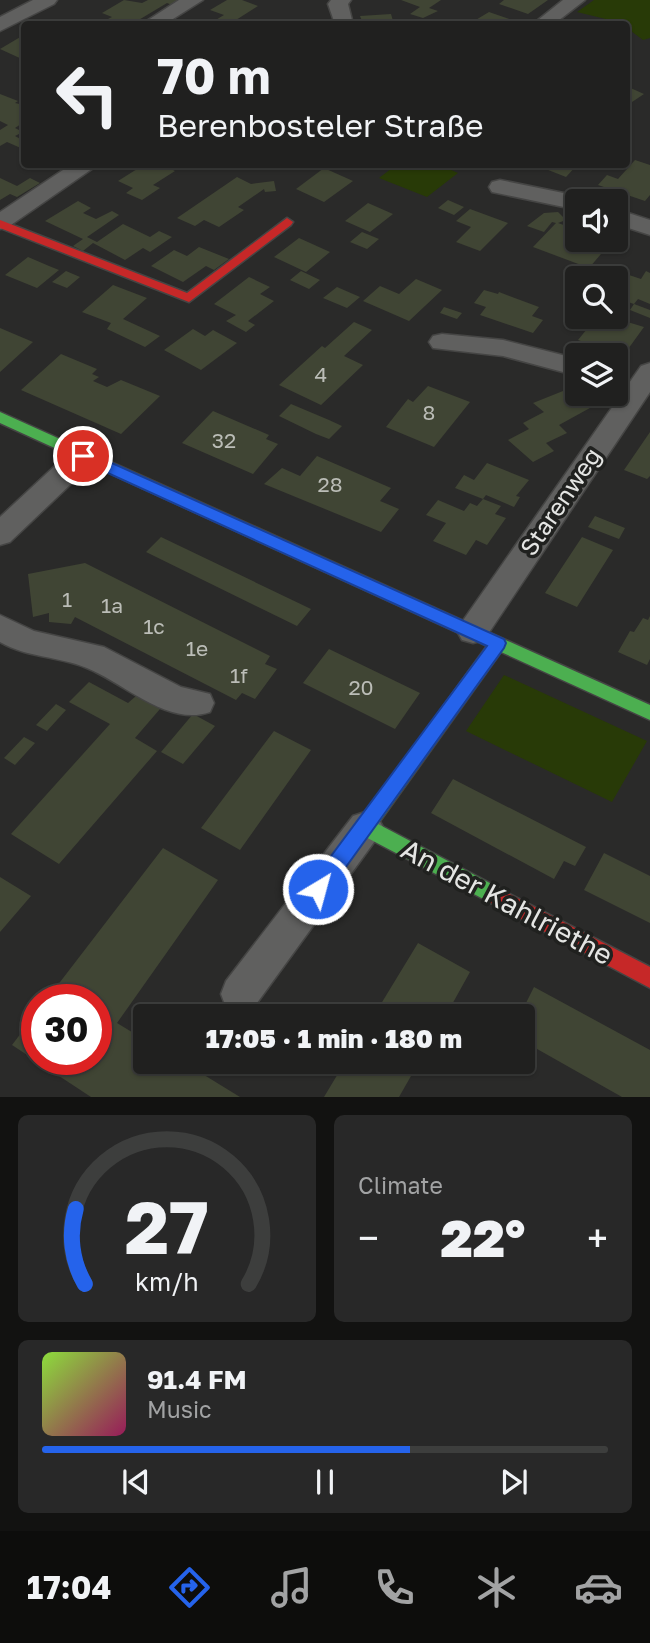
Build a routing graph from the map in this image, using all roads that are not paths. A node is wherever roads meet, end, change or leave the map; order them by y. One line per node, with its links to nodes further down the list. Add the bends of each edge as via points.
1 (47, 0): 8 (street)
2 (193, 0): 5 (street)
3 (341, 0): 6 (street)
4 (575, 0): 7 (street)
5 (157, 21)
6 (343, 21)
7 (546, 21)
8 (0, 26)
9 (82, 168): 14 (street)
10 (500, 187): 11 (street)
11 (565, 200)
12 (628, 220): 15 (street)
13 (287, 222): 14 (street, via 189,298)
14 (0, 223)
15 (650, 228)
16 (442, 342): 17 (street, via 503,348)
17 (565, 365)
18 (636, 378): 23 (street, Starenweg)
19 (0, 417): 20 (street)
20 (83, 456): 21 (street); 23 (street)
21 (0, 534)
22 (0, 627): 24 (street, via 27,642 93,656 175,699)
23 (485, 637): 25 (street); 26 (street)
24 (198, 703)
25 (650, 713)
26 (365, 827): 27 (street, An der Kahlriethe); 28 (street)
27 (650, 978)
28 (240, 994)

